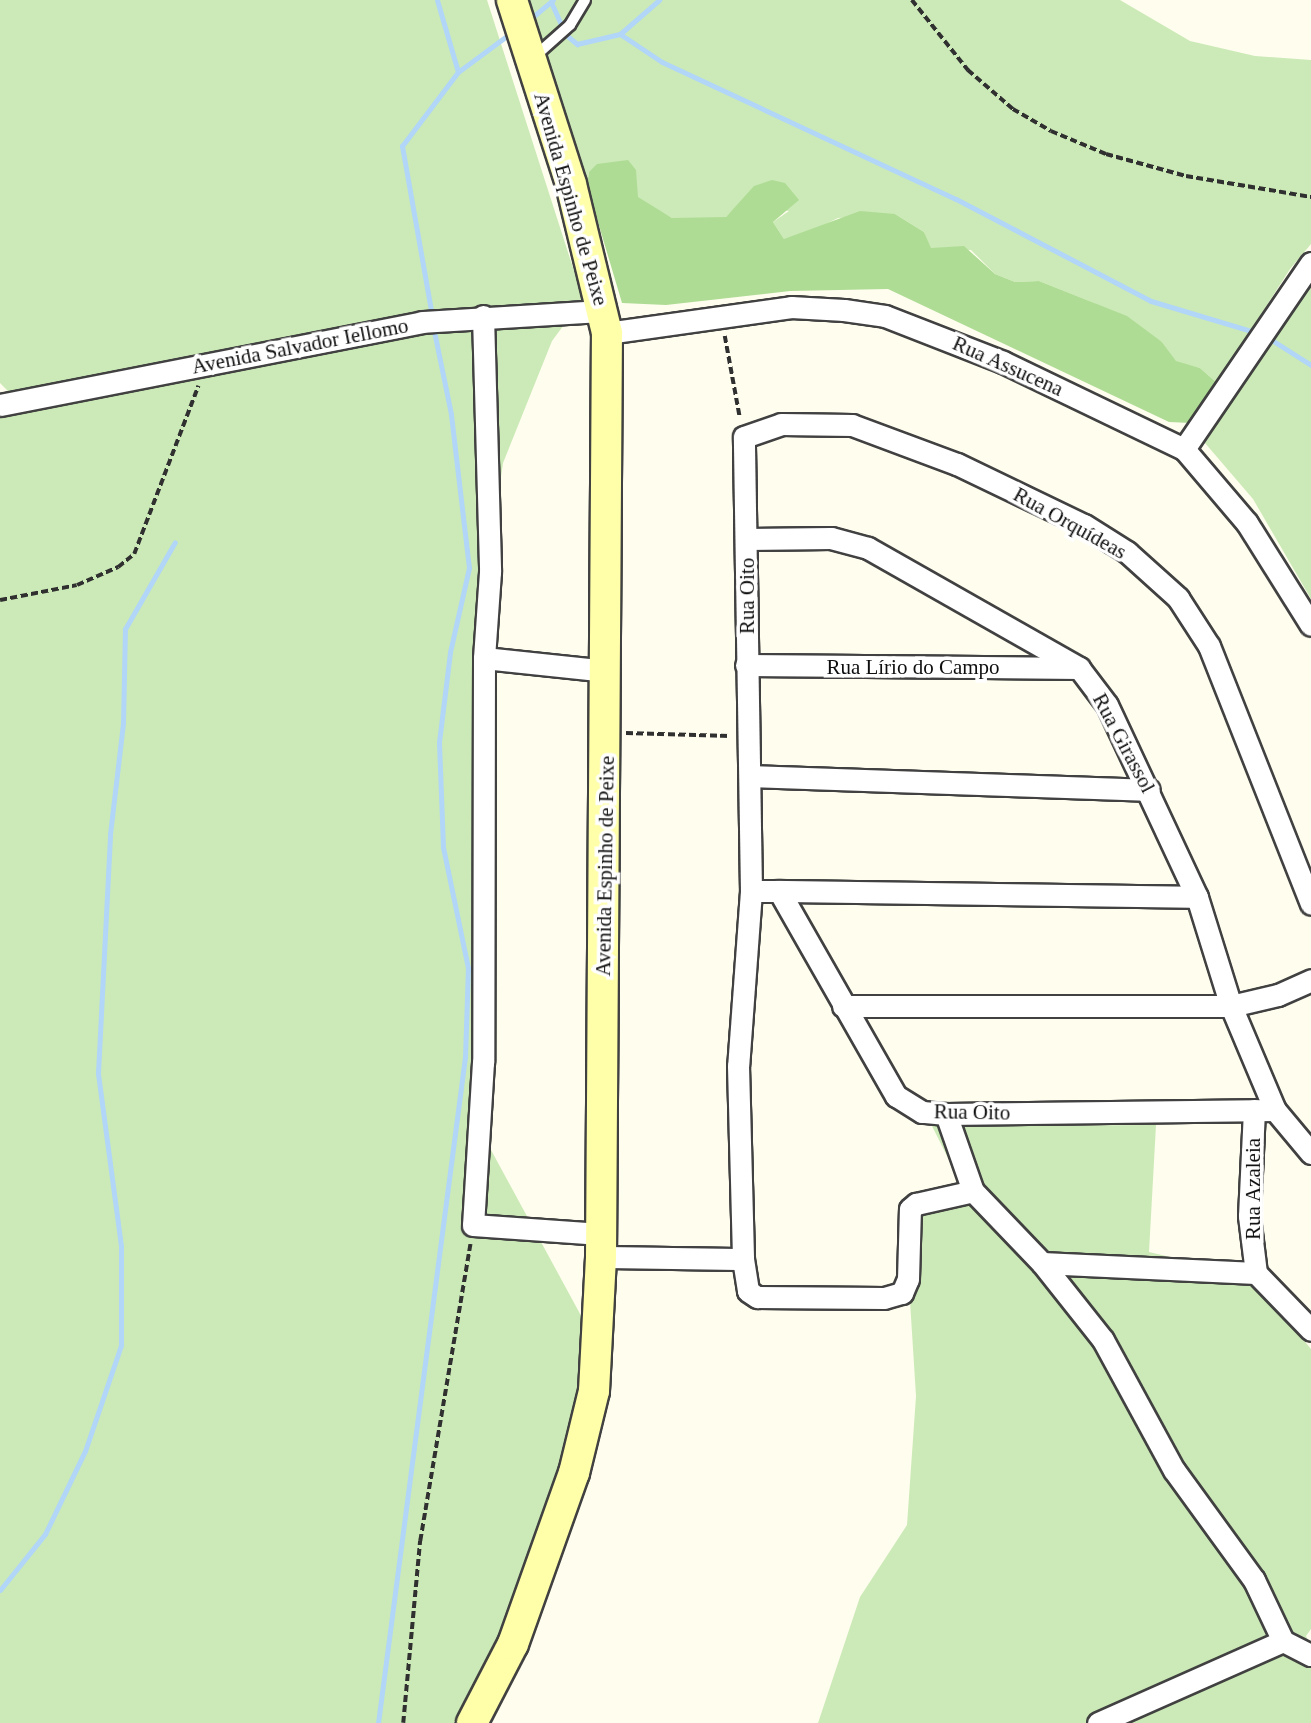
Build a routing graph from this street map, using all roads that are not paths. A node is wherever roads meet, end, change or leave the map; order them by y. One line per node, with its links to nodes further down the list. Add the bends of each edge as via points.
1 (512, 0): 3 (street, Avenida Espinho de Peixe)
2 (584, 0): 3 (lane, via 570,25)
3 (531, 60): 6 (street, Avenida Espinho de Peixe, via 571,184)
4 (1311, 263): 8 (street)
5 (483, 316): 6 (street, Avenida Salvador Iellomo); 7 (street, Avenida Salvador Iellomo, via 422,322); 12 (street, via 490,572)
6 (605, 322): 8 (street, Rua Assucena, via 791,307 885,316 1003,362); 15 (street, Avenida Espinho de Peixe)
7 (0, 405)
8 (1184, 449): 11 (street, Rua Assucena, via 1247,523)
9 (744, 470): 10 (street, Rua Oito); 21 (street, Rua Orquídeas, via 744,437 781,424 852,425 957,464 1084,525 1127,552 1178,598 1209,646)
10 (747, 539): 13 (street, Rua Oito); 14 (street, Rua Girassol, via 831,538 869,548)
11 (1311, 625)
12 (484, 658): 15 (street); 29 (street, via 483,1062 473,1225)
13 (746, 666): 14 (street, Rua Lírio do Campo); 16 (street, Rua Oito)
14 (1079, 667): 17 (street, Rua Girassol, via 1107,705)
15 (607, 671): 29 (street, Avenida Espinho de Peixe)
16 (752, 776): 17 (street); 18 (street, Rua Oito)
17 (1149, 790): 20 (street, Rua Girassol)
18 (751, 891): 19 (street); 30 (street, Rua Oito, via 738,1066)
19 (779, 891): 20 (street); 23 (street, Rua Oito)
20 (1197, 897): 24 (street, Rua Girassol)
21 (1311, 904)
22 (1311, 980): 24 (street, via 1278,995)
23 (843, 1006): 24 (street); 26 (street, Rua Oito, via 896,1096 922,1112)
24 (1231, 1006): 25 (street, Rua Girassol)
25 (1265, 1110): 26 (street, Rua Oito); 27 (street, Rua Girassol); 32 (street, Rua Azaleia, via 1249,1216)
26 (946, 1114): 28 (street)
27 (1311, 1153)
28 (973, 1191): 30 (street, Rua Oito, via 916,1203 910,1209 908,1279 902,1293 884,1298 757,1297 744,1284); 31 (street)
29 (601, 1245): 30 (street); 36 (street, Avenida Espinho de Peixe, via 594,1391 574,1473 513,1644)
30 (743, 1259)
31 (1042, 1263): 32 (street); 34 (street, via 1103,1340 1174,1470 1254,1580)
32 (1256, 1273): 33 (street)
33 (1311, 1330)
34 (1283, 1641): 35 (street); 37 (street)
35 (1311, 1655)
36 (472, 1723)
37 (1098, 1723)

